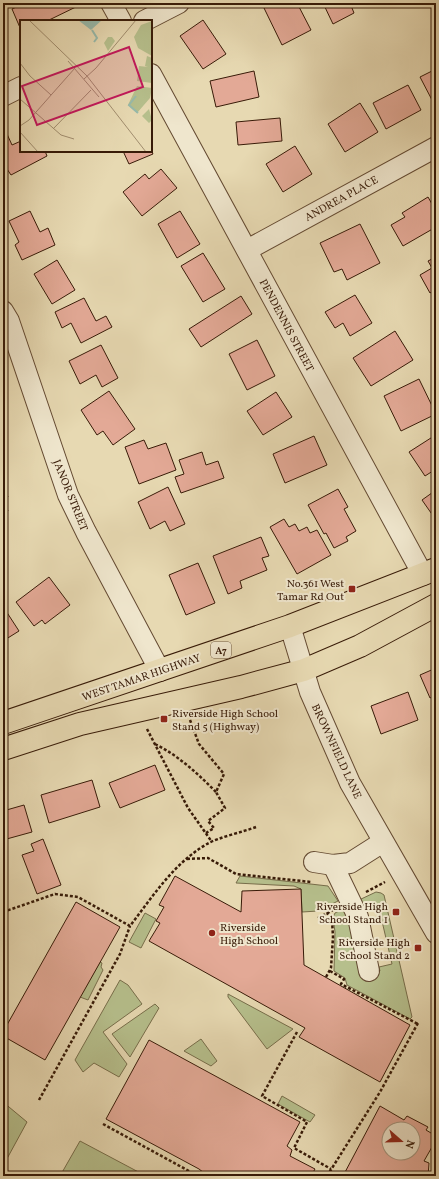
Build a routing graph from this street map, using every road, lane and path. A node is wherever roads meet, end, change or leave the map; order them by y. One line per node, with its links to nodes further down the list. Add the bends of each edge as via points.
1 (111, 3): 3 (street)
2 (179, 3): 4 (street)
3 (120, 20)
4 (146, 20)
5 (152, 76): 9 (street, PENDENNIS STREET)
6 (20, 88): 7 (street)
7 (3, 96)
8 (436, 147): 9 (street, ANDREA PLACE)
9 (247, 250): 11 (street, PENDENNIS STREET)
10 (3, 310): 15 (street, JANOR STREET, via 68,494)
11 (430, 572): 13 (highway, WEST TAMAR HIGHWAY / A7)
12 (436, 605): 14 (highway, via 360,646)
13 (290, 626): 14 (street, BROWNFIELD LANE); 15 (highway, WEST TAMAR HIGHWAY / A7)
14 (304, 670): 16 (highway); 25 (street, BROWNFIELD LANE, via 310,692 350,783)
15 (160, 671): 18 (highway, WEST TAMAR HIGHWAY / A7)
16 (137, 711): 19 (path); 20 (highway, via 80,724)
17 (189, 719): 21 (path, via 199,744 224,774)
18 (3, 723)
19 (155, 744): 21 (path, via 183,761); 23 (path, via 188,808)
20 (3, 749)
21 (216, 792): 23 (path, via 225,808 208,821 214,828)
22 (256, 827): 24 (path)
23 (206, 833): 24 (path)
24 (212, 842): 26 (path)
25 (383, 842): 28 (street, via 350,863); 37 (street, BROWNFIELD LANE)
26 (185, 860): 30 (path, via 208,858 236,874); 36 (path, via 163,881)
27 (314, 862): 28 (street)
28 (334, 866): 39 (street, via 358,917)
29 (385, 882): 31 (path)
30 (318, 883)
31 (364, 894)
32 (334, 909): 34 (path)
33 (3, 912): 36 (path, via 55,894 78,897)
34 (327, 913): 35 (path); 38 (path, via 332,920 333,937)
35 (318, 918)
36 (130, 926): 42 (path, via 120,954)
37 (436, 932)
38 (330, 971): 40 (path); 44 (path, via 344,979 341,984 418,1024 380,1092)
39 (369, 971)
40 (326, 977)
41 (297, 1032): 44 (path, via 262,1096 307,1122 294,1148)
42 (39, 1100)
43 (103, 1124): 45 (path)
44 (331, 1169): 46 (path)
45 (198, 1176)
46 (327, 1176)

